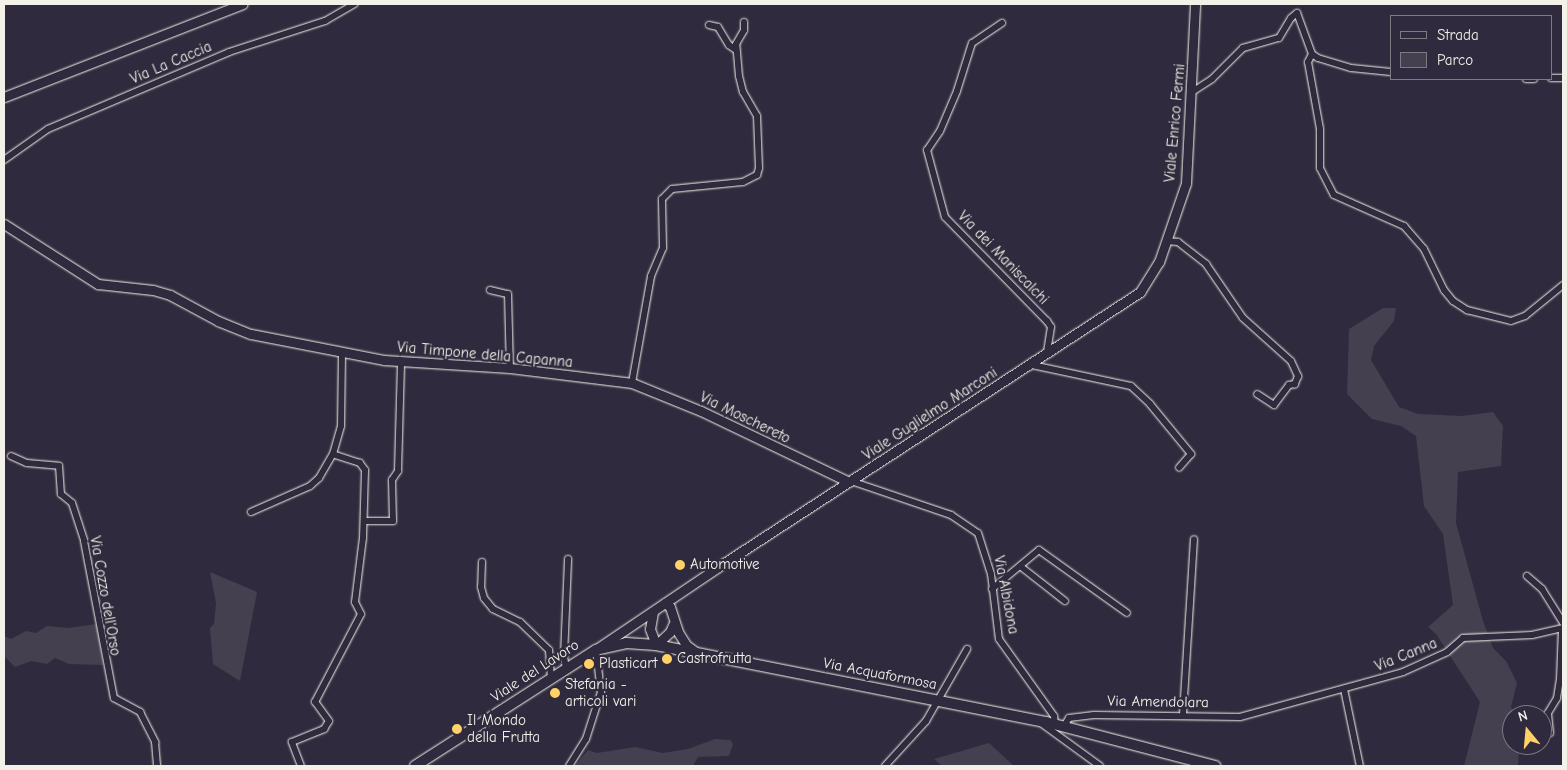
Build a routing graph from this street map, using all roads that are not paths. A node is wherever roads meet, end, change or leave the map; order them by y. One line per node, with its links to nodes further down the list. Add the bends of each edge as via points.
1 (242, 4): 11 (street)
2 (355, 4): 12 (street, Via La Caccia, via 324,21 229,52 48,129)
3 (1195, 4): 10 (street, Viale Enrico Fermi)
4 (744, 22): 7 (street)
5 (1002, 23): 18 (street, Via dei Maniscalchi, via 972,43 940,132 927,146 936,193 945,217 1047,321 1051,332)
6 (709, 25): 7 (street, via 718,27)
7 (736, 50): 22 (street, via 743,92 757,116 760,146 757,175 719,187 672,189 662,199 663,248 651,276)
8 (1312, 54): 9 (street, via 1351,68); 10 (street, via 1297,13 1279,38 1243,48 1212,79); 15 (street, via 1308,62 1320,129 1320,168 1334,195 1404,226 1424,249 1444,290 1467,310 1502,320 1518,319)
9 (1390, 72)
10 (1192, 92): 14 (street, Viale Enrico Fermi, via 1186,183)
11 (4, 97)
12 (4, 160)
13 (4, 224): 17 (street, Via Timpone della Capanna, via 98,284 153,290 251,334)
14 (1166, 241): 18 (street, Viale Guglielmo Marconi, via 1153,275 1140,292); 23 (street, via 1178,242 1206,264 1244,318 1291,361 1298,376 1296,384 1289,385 1274,405)
15 (1563, 285)
16 (490, 290): 21 (street, via 508,294)
17 (342, 352): 19 (street, Via Timpone della Capanna); 24 (street, via 342,426)
18 (1046, 355): 20 (street, Viale Guglielmo Marconi)
19 (401, 362): 21 (street, Via Timpone della Capanna); 29 (street, via 398,472 392,480 393,521)
20 (1032, 365): 26 (street, via 1131,386 1156,410 1191,454); 27 (street, Viale Guglielmo Marconi)
21 (510, 368): 22 (street, Via Timpone della Capanna)
22 (630, 382): 27 (street, Via Moschereto, via 701,411)
23 (1256, 394)
24 (333, 454): 28 (street, via 319,478 310,486); 29 (street, via 360,463 365,470)
25 (11, 456): 55 (street, Via Cozzo dell'Orso, via 27,463 59,466 61,494 75,510 84,541 114,698 140,712 154,742)
26 (1178, 468)
27 (850, 481): 35 (street, Via Albidona, via 951,515 972,528 985,551); 37 (street, Viale Guglielmo Marconi, via 687,589)
28 (250, 512)
29 (364, 521): 56 (street, via 355,602 361,614 315,702 329,721 324,729 292,742)
30 (1194, 539): 52 (street)
31 (568, 558): 46 (street)
32 (482, 562): 47 (street, via 484,598 492,609 520,622 549,650)
33 (1020, 566): 35 (street); 36 (street); 39 (street, via 1039,550)
34 (1527, 576): 41 (street, via 1542,589)
35 (992, 589): 54 (street, Via Albidona, via 999,639)
36 (1065, 601)
37 (668, 606): 38 (street, Viale Guglielmo Marconi); 40 (street)
38 (653, 612): 42 (street, via 650,630); 44 (street, Viale Guglielmo Marconi)
39 (1127, 613)
40 (673, 625): 42 (street); 45 (street, via 686,645)
41 (1563, 627): 48 (street, Via Canna, via 1532,635 1463,638 1447,652 1403,672); 50 (street, via 1560,680)
42 (656, 645): 44 (main road, Viale del Lavoro, via 626,643); 45 (main road, Via Acquaformosa)
43 (967, 649): 49 (street)
44 (596, 650): 46 (main road, Viale del Lavoro); 58 (street, via 601,692 586,739)
45 (699, 654): 49 (main road, Via Acquaformosa)
46 (566, 669): 47 (main road, Viale del Lavoro)
47 (551, 679): 57 (main road, Viale del Lavoro)
48 (1344, 689): 51 (street, Via Canna); 62 (street)
49 (936, 700): 53 (main road, Via Acquaformosa); 59 (street, via 926,721)
50 (1552, 706)
51 (1257, 713): 52 (street, Via Amendolara, via 1240,717)
52 (1183, 714): 54 (street, Via Amendolara, via 1094,714 1069,718)
53 (1038, 720): 54 (main road, Via Acquaformosa); 60 (street)
54 (1060, 725): 61 (main road, Via Acquaformosa)
55 (157, 766)
56 (302, 766)
57 (415, 766)
58 (569, 766)
59 (884, 766)
60 (1100, 766)
61 (1215, 766)
62 (1360, 766)

